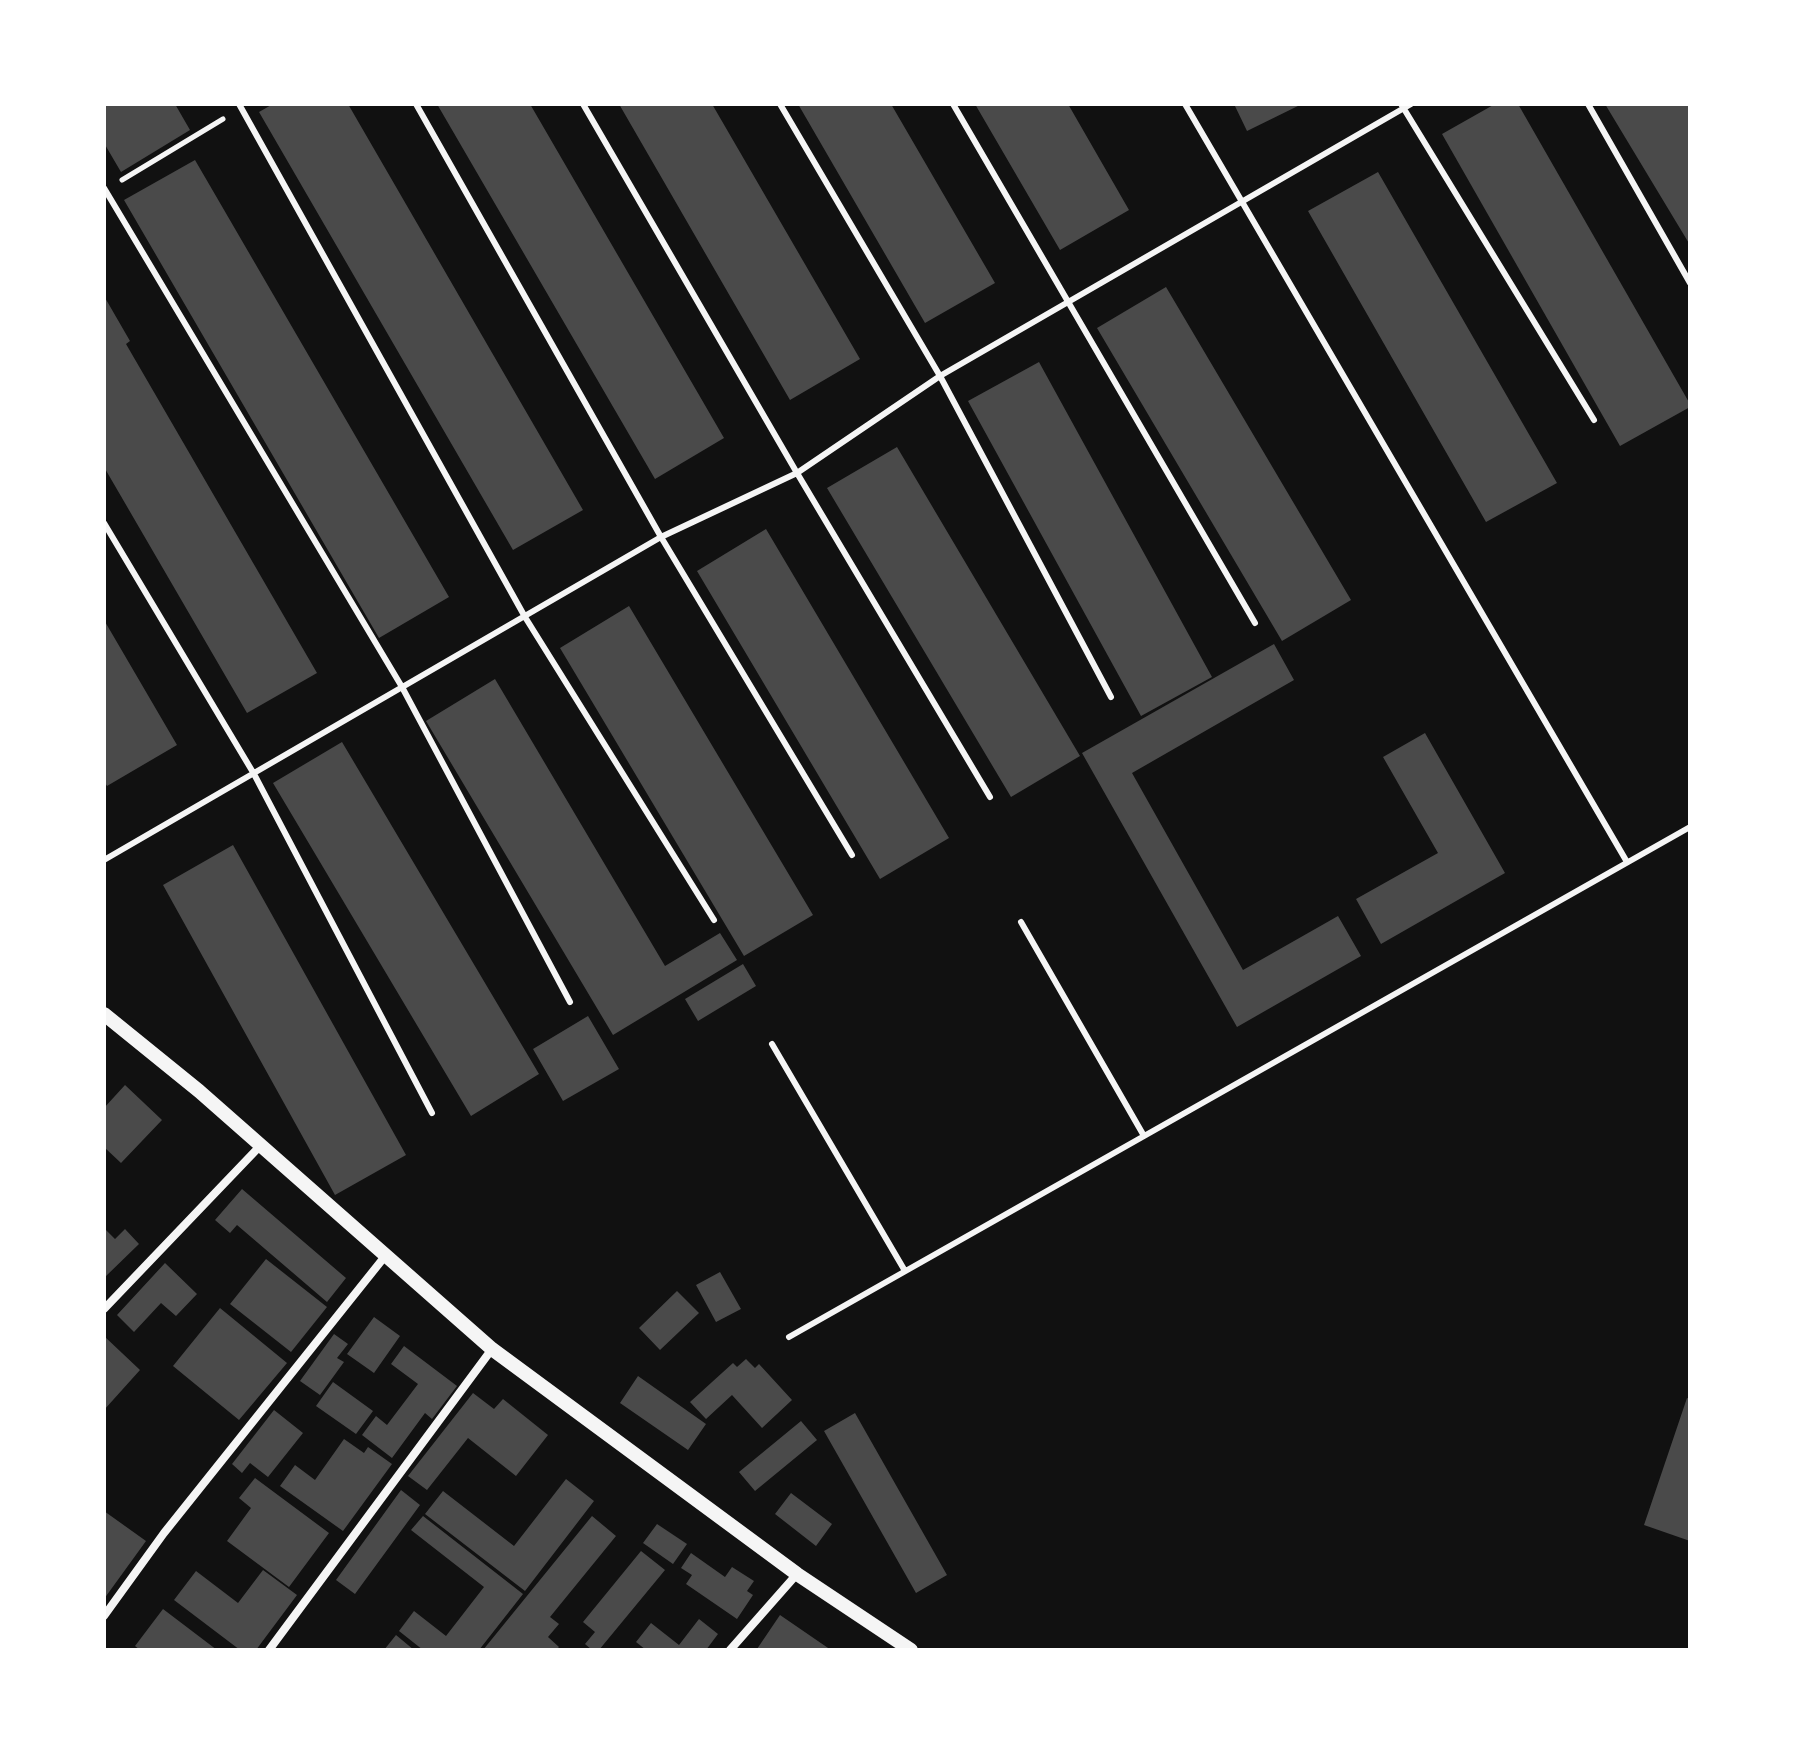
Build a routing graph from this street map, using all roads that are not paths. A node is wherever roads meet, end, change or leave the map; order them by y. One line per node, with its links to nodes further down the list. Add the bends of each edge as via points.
1 (416, 104): 18 (lane)
2 (583, 104): 16 (lane)
3 (780, 104): 14 (lane)
4 (953, 104): 13 (lane)
5 (1185, 104): 11 (lane)
6 (1411, 104): 9 (lane)
7 (1588, 104): 12 (lane)
8 (240, 106): 19 (lane)
9 (1402, 106): 11 (lane); 15 (lane)
10 (105, 190): 21 (lane)
11 (1241, 202): 13 (lane); 28 (lane)
12 (1690, 283)
13 (1068, 302): 14 (lane); 20 (lane)
14 (940, 376): 16 (lane); 22 (lane)
15 (1594, 420)
16 (797, 473): 18 (lane); 24 (lane)
17 (104, 523): 23 (lane)
18 (661, 537): 19 (lane); 26 (lane)
19 (525, 617): 21 (lane); 29 (lane)
20 (1255, 623)
21 (402, 687): 23 (lane); 31 (lane)
22 (1111, 697)
23 (254, 774): 27 (lane); 34 (lane)
24 (990, 797)
25 (1690, 827): 28 (lane)
26 (852, 855)
27 (104, 860)
28 (1627, 862): 35 (lane)
29 (714, 920)
30 (1021, 922): 35 (lane)
31 (570, 1002)
32 (104, 1014): 36 (street)
33 (772, 1044): 38 (lane)
34 (432, 1113)
35 (1144, 1136): 38 (lane)
36 (261, 1144): 37 (street); 39 (street)
37 (386, 1254): 41 (street); 43 (street)
38 (905, 1271): 40 (lane)
39 (104, 1309)
40 (789, 1337)
41 (492, 1349): 42 (street); 44 (street)
42 (797, 1574): 45 (street); 46 (street)
43 (104, 1616)
44 (269, 1650)
45 (730, 1650)
46 (911, 1650)

